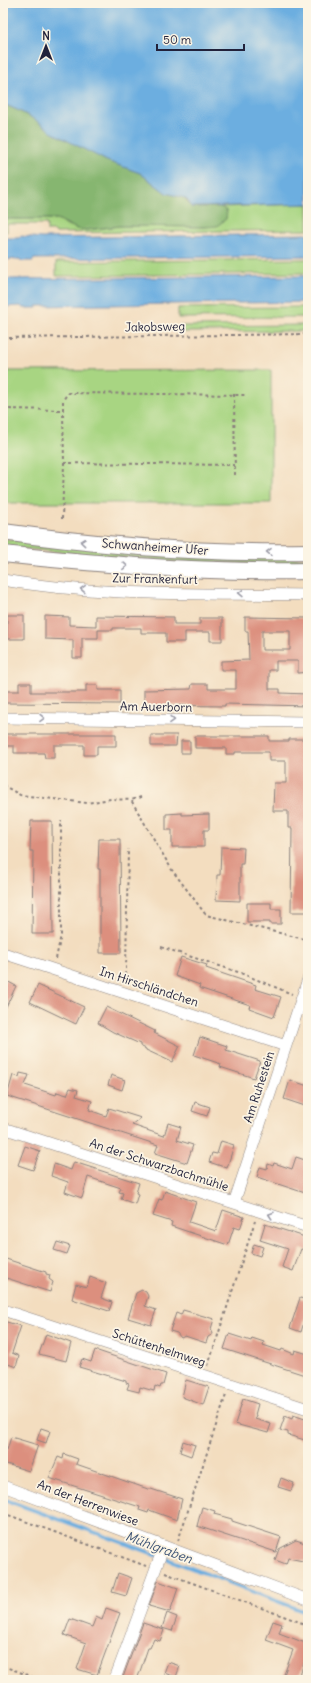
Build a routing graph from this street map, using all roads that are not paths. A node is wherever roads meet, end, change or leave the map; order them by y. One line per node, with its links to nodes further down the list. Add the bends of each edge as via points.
1 (3, 532): 2 (main road, Schwanheimer Ufer, one-way to 1, via 156,548)
2 (308, 552)
3 (3, 554): 4 (main road, Schwanheimer Ufer, one-way to 4, via 146,567)
4 (308, 571)
5 (3, 580): 6 (street, Zur Frankenfurt, one-way to 5, via 110,591)
6 (308, 595)
7 (3, 718): 8 (street, Am Auerborn, one-way to 8)
8 (308, 722)
9 (3, 953): 11 (street, Im Hirschländchen)
10 (308, 979): 11 (street, Am Ruhestein)
11 (286, 1046): 13 (street, Am Ruhestein)
12 (3, 1128): 13 (street, An der Schwarzbachmühle)
13 (234, 1203): 14 (street, An der Schwarzbachmühle, one-way to 13)
14 (308, 1227)
15 (3, 1310): 16 (street, Schüttenhelmweg)
16 (308, 1409)
17 (3, 1486): 18 (street, An der Herrenwiese)
18 (163, 1549): 19 (street, An der Herrenwiese, via 175,1550); 20 (street)
19 (308, 1600)
20 (116, 1676)

